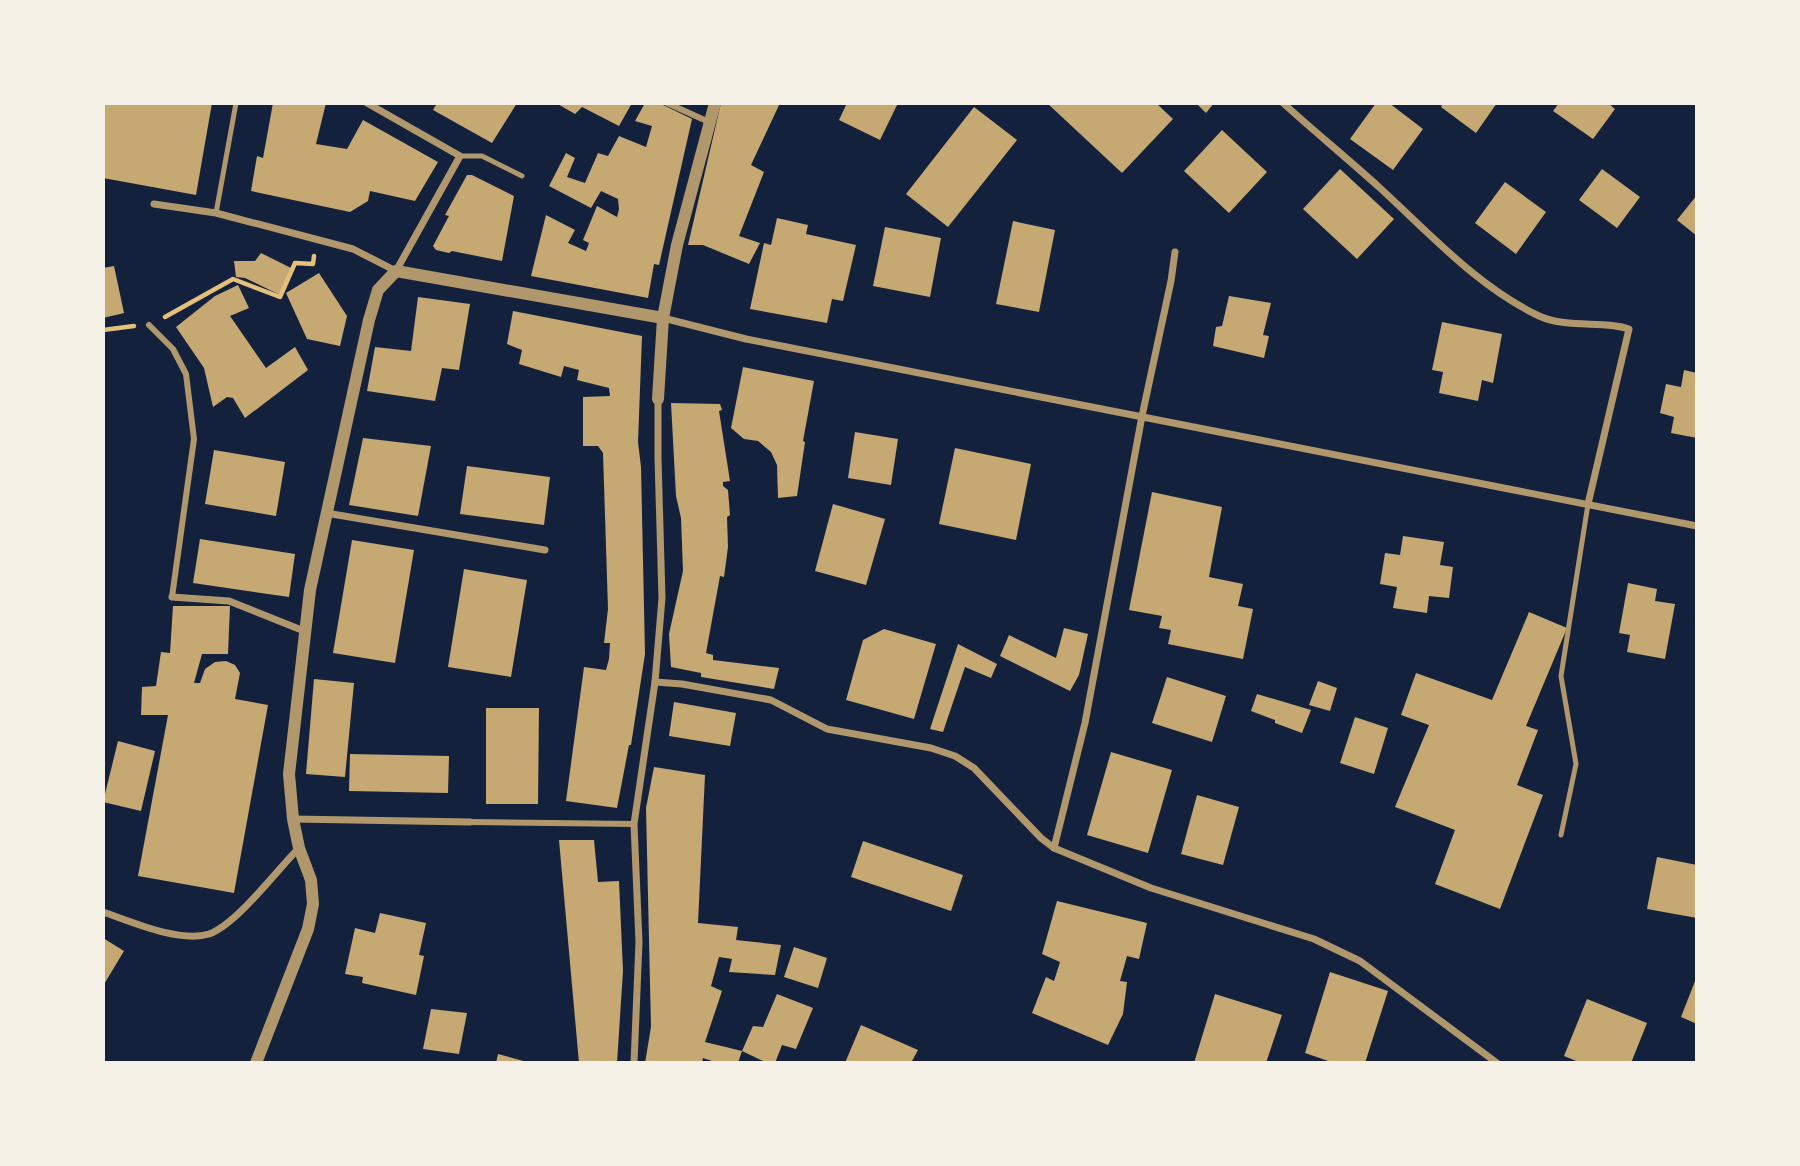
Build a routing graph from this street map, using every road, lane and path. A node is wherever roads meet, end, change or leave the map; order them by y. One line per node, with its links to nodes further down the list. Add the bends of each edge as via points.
1 (236, 103): 10 (lane)
2 (367, 103): 7 (street)
3 (667, 103): 6 (street)
4 (715, 103): 6 (street)
5 (1283, 103): 19 (street, via 1436,240 1511,299 1541,317 1629,329)
6 (709, 122): 14 (street)
7 (460, 156): 8 (lane, via 482,156); 13 (street)
8 (522, 176)
9 (154, 204): 10 (street)
10 (216, 213): 11 (street)
11 (317, 239): 13 (street, via 365,253); 15 (path, via 313,264 295,264 280,297 233,279)
12 (1175, 252): 18 (street)
13 (396, 271): 14 (street); 20 (street, via 378,290 369,320)
14 (663, 318): 17 (street); 18 (street)
15 (149, 325): 16 (path); 23 (street, via 173,349 187,374 194,439)
16 (103, 330)
17 (658, 399): 25 (street, via 662,598)
18 (1142, 416): 19 (street); 31 (street, via 1085,723)
19 (1588, 504): 21 (street); 29 (lane, via 1562,676 1576,764)
20 (326, 513): 22 (street); 24 (street)
21 (1697, 526)
22 (545, 550)
23 (172, 597): 24 (street, via 229,601)
24 (304, 631): 26 (street, via 289,774)
25 (656, 682): 28 (street); 31 (street, via 771,700 827,729 955,756 974,768)
26 (293, 818): 27 (street); 30 (street)
27 (470, 821): 28 (street)
28 (634, 824): 34 (street, via 639,942)
29 (1561, 835)
30 (299, 848): 32 (street, via 227,925 208,934 166,933); 33 (street, via 312,880 308,929)
31 (1054, 848): 35 (street, via 1150,888 1314,939 1360,961)
32 (103, 912)
33 (256, 1063)
34 (634, 1063)
35 (1497, 1063)

